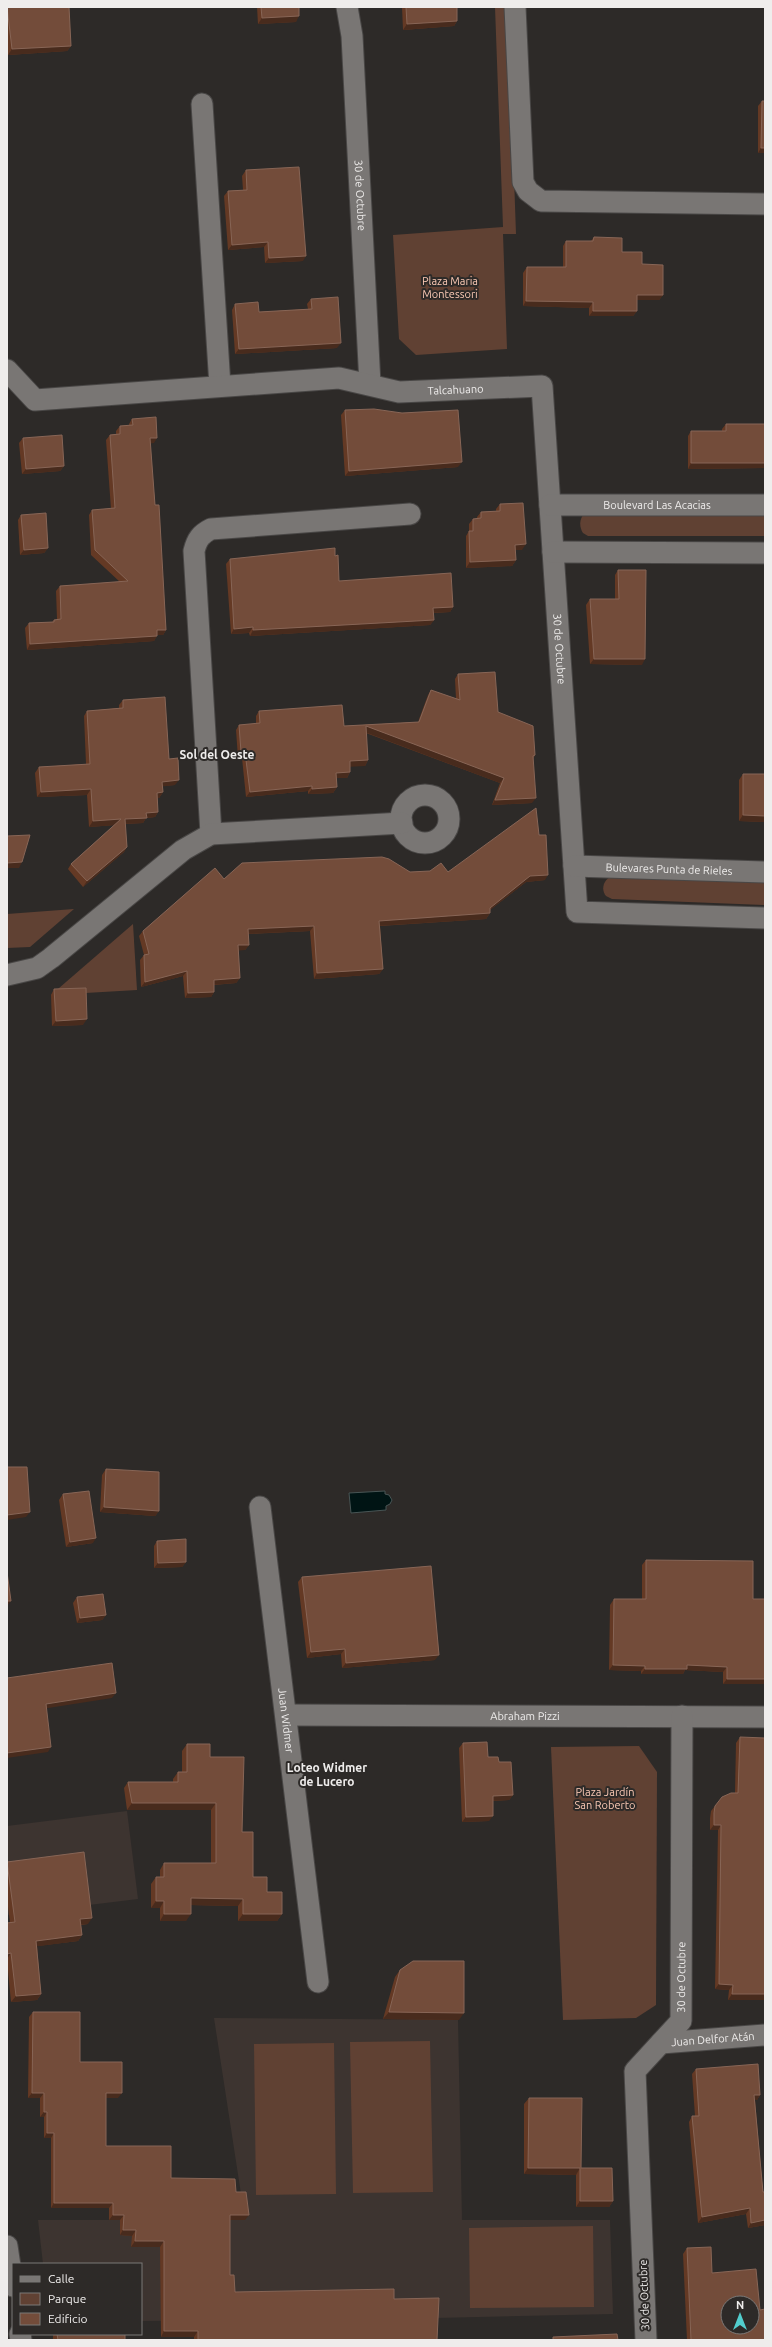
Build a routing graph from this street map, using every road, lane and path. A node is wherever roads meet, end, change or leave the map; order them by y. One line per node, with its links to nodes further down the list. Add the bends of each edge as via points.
1 (347, 7): 6 (street, 30 de Octubre, via 352,36)
2 (515, 7): 4 (street, via 523,182 534,197 541,201)
3 (202, 104): 7 (street)
4 (765, 204)
5 (7, 370): 7 (street, Talcahuano, via 35,400)
6 (370, 384): 7 (street, Talcahuano, via 339,378); 8 (street, Talcahuano, via 400,392)
7 (220, 386)
8 (542, 386): 9 (street, 30 de Octubre)
9 (550, 505): 10 (street, Boulevard Las Acacias); 12 (street, 30 de Octubre)
10 (765, 505)
11 (410, 514): 15 (street, via 211,529 202,534 196,542 194,551)
12 (553, 552): 13 (street); 16 (street, 30 de Octubre)
13 (765, 553)
14 (402, 823): 15 (street)
15 (211, 834): 19 (street, via 183,850 37,968)
16 (574, 866): 17 (street, Bulevares Punta de Rieles); 18 (street, 30 de Octubre, via 577,912)
17 (765, 872)
18 (765, 918)
19 (7, 975)
20 (260, 1507): 21 (street, Juan Widmer)
21 (286, 1715): 22 (street, Abraham Pizzi); 24 (street, Juan Widmer)
22 (682, 1716): 23 (street, Abraham Pizzi); 26 (street, 30 de Octubre, via 680,2021)
23 (765, 1717)
24 (318, 1982)
25 (765, 2035): 26 (street, Juan Delfor Atán)
26 (660, 2043): 29 (street, 30 de Octubre, via 635,2071)
27 (7, 2246): 28 (street)
28 (12, 2279)
29 (646, 2340)

